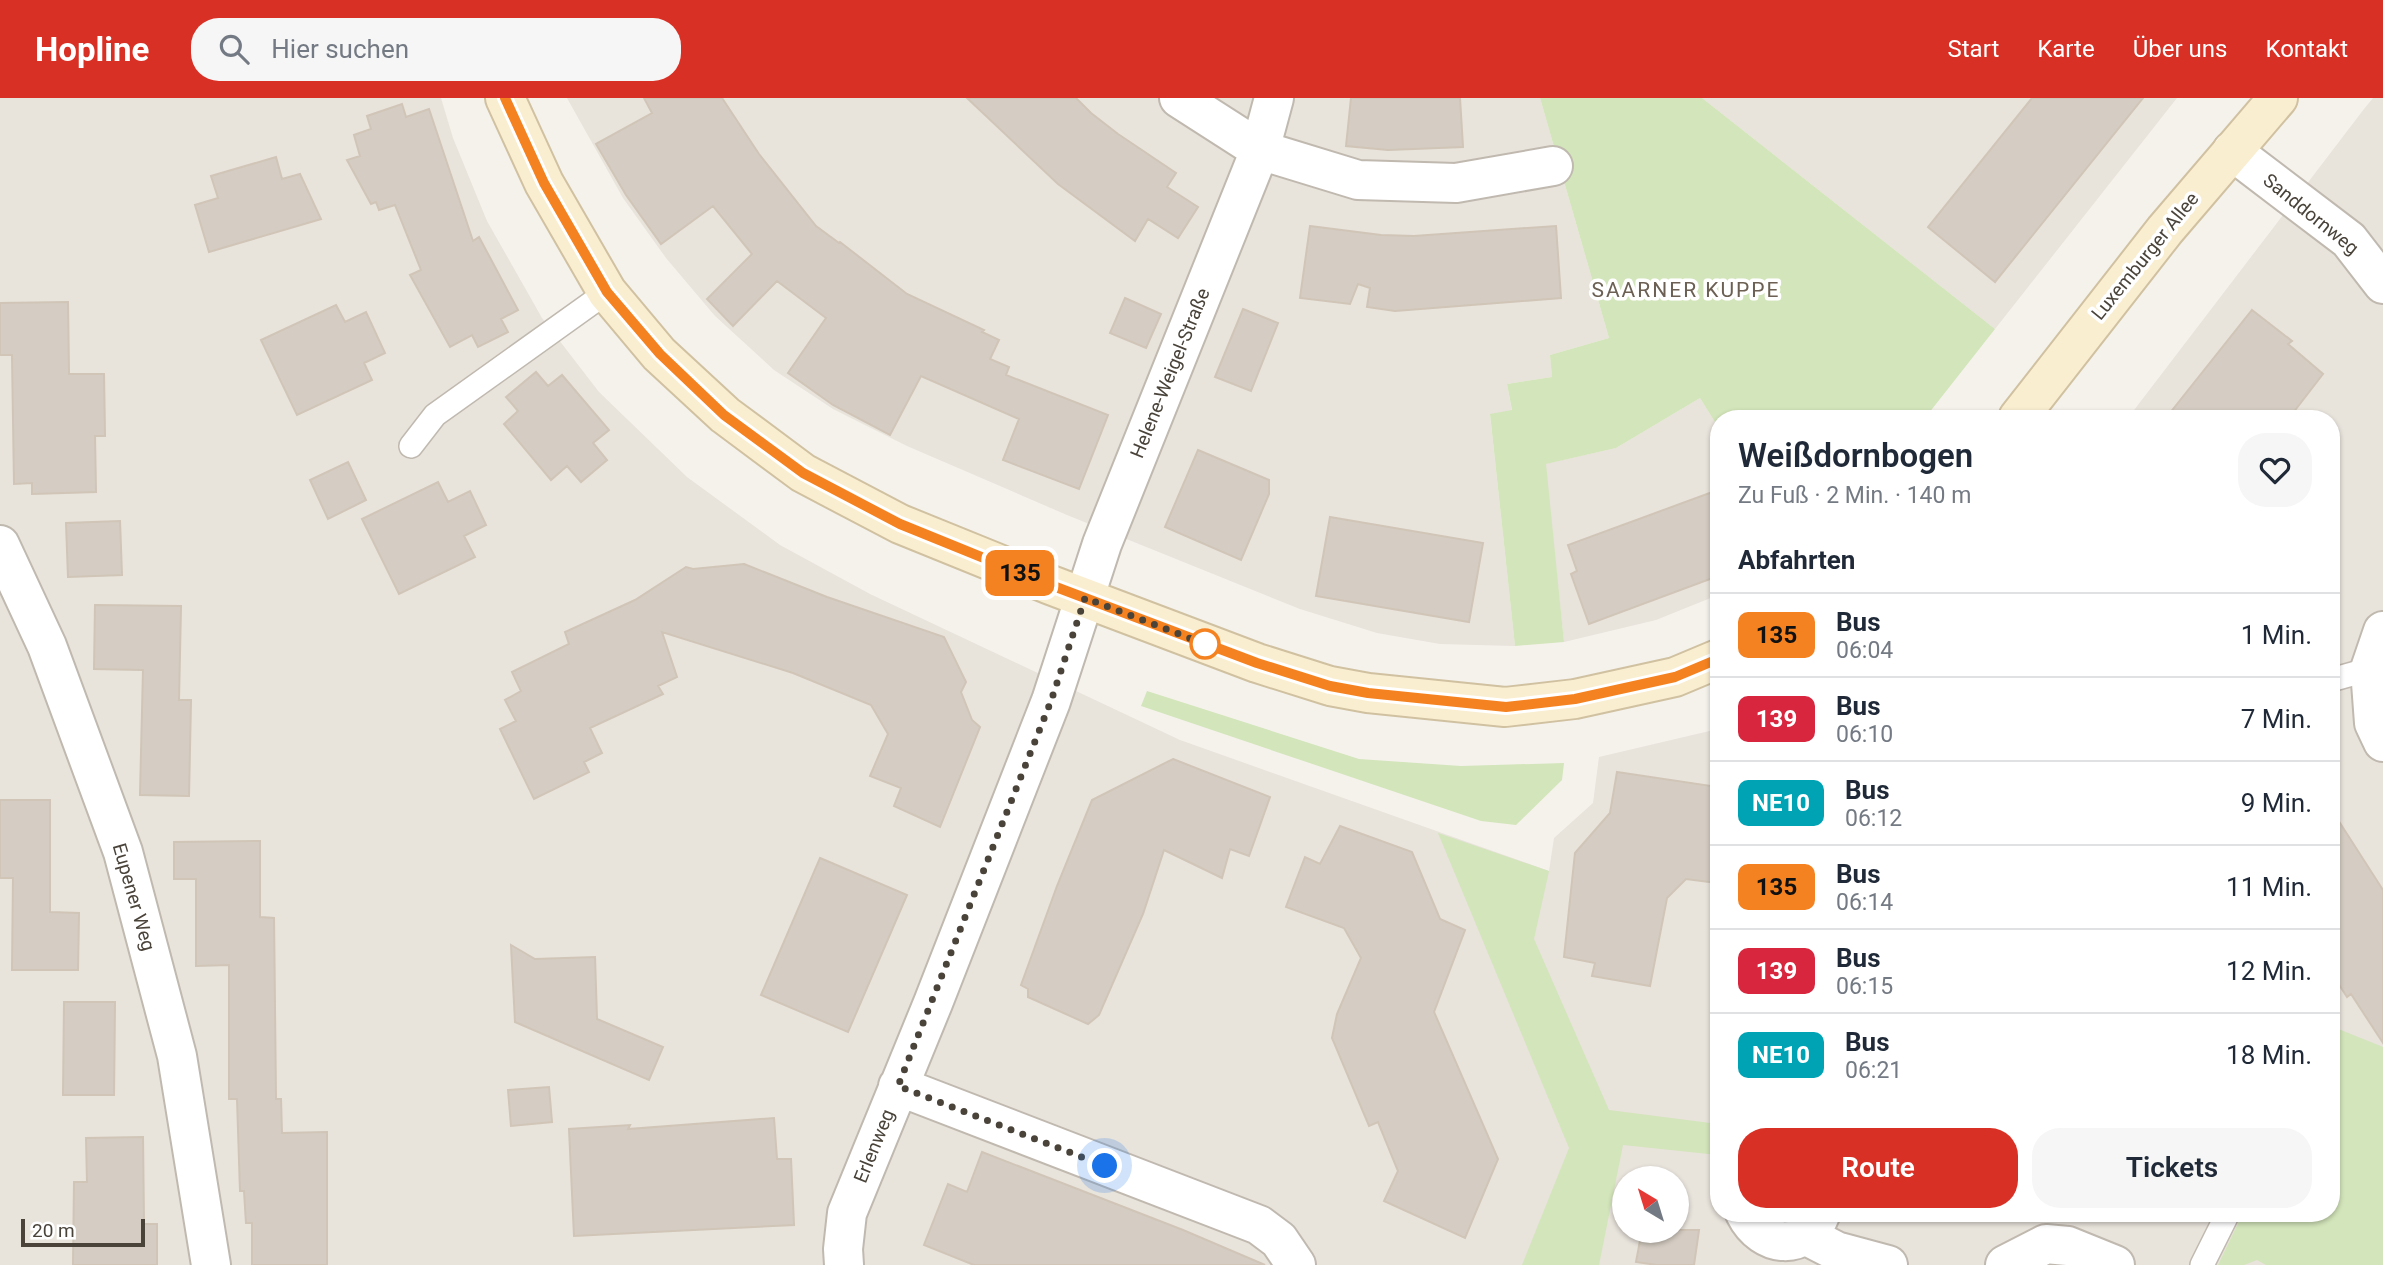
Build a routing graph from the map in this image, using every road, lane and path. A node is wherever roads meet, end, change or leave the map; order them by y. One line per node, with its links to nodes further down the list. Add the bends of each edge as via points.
1 (505, 98): 9 (street, via 544,183)
2 (1179, 98): 5 (street)
3 (1274, 98): 5 (street, Helene-Weigel-Straße)
4 (2278, 98): 6 (street, Luxemburger Allee)
5 (1259, 150): 7 (street, via 1358,180 1456,183); 13 (street, Helene-Weigel-Straße, via 1102,544)
6 (2232, 151): 8 (street, Sanddornweg, via 2349,240); 10 (street, Luxemburger Allee)
7 (1553, 166)
8 (2383, 284)
9 (607, 292): 11 (lane, via 435,415); 13 (street, via 660,354 715,406 803,473 900,524)
10 (2024, 410)
11 (411, 446)
12 (0, 545): 23 (street, Eupener Weg, via 47,646 123,852 177,1056)
13 (1085, 598): 15 (street, via 1257,663 1368,693 1506,707 1575,699 1675,677); 19 (street, Erlenweg, via 1051,701)
14 (2383, 631): 16 (street)
15 (1710, 662)
16 (2370, 669): 17 (lane); 18 (street, via 2374,723)
17 (2340, 677)
18 (2383, 741)
19 (898, 1086): 24 (street, Erlenweg, via 847,1213); 25 (street, via 1259,1226 1279,1240)
20 (1750, 1222): 22 (street, via 1776,1241 1791,1240)
21 (2224, 1222): 29 (lane)
22 (1813, 1224): 26 (street, via 1836,1251)
23 (211, 1265)
24 (844, 1265)
25 (1296, 1265)
26 (1888, 1265)
27 (2005, 1265): 28 (street, via 2046,1244 2068,1246)
28 (2115, 1265)
29 (2202, 1265)

